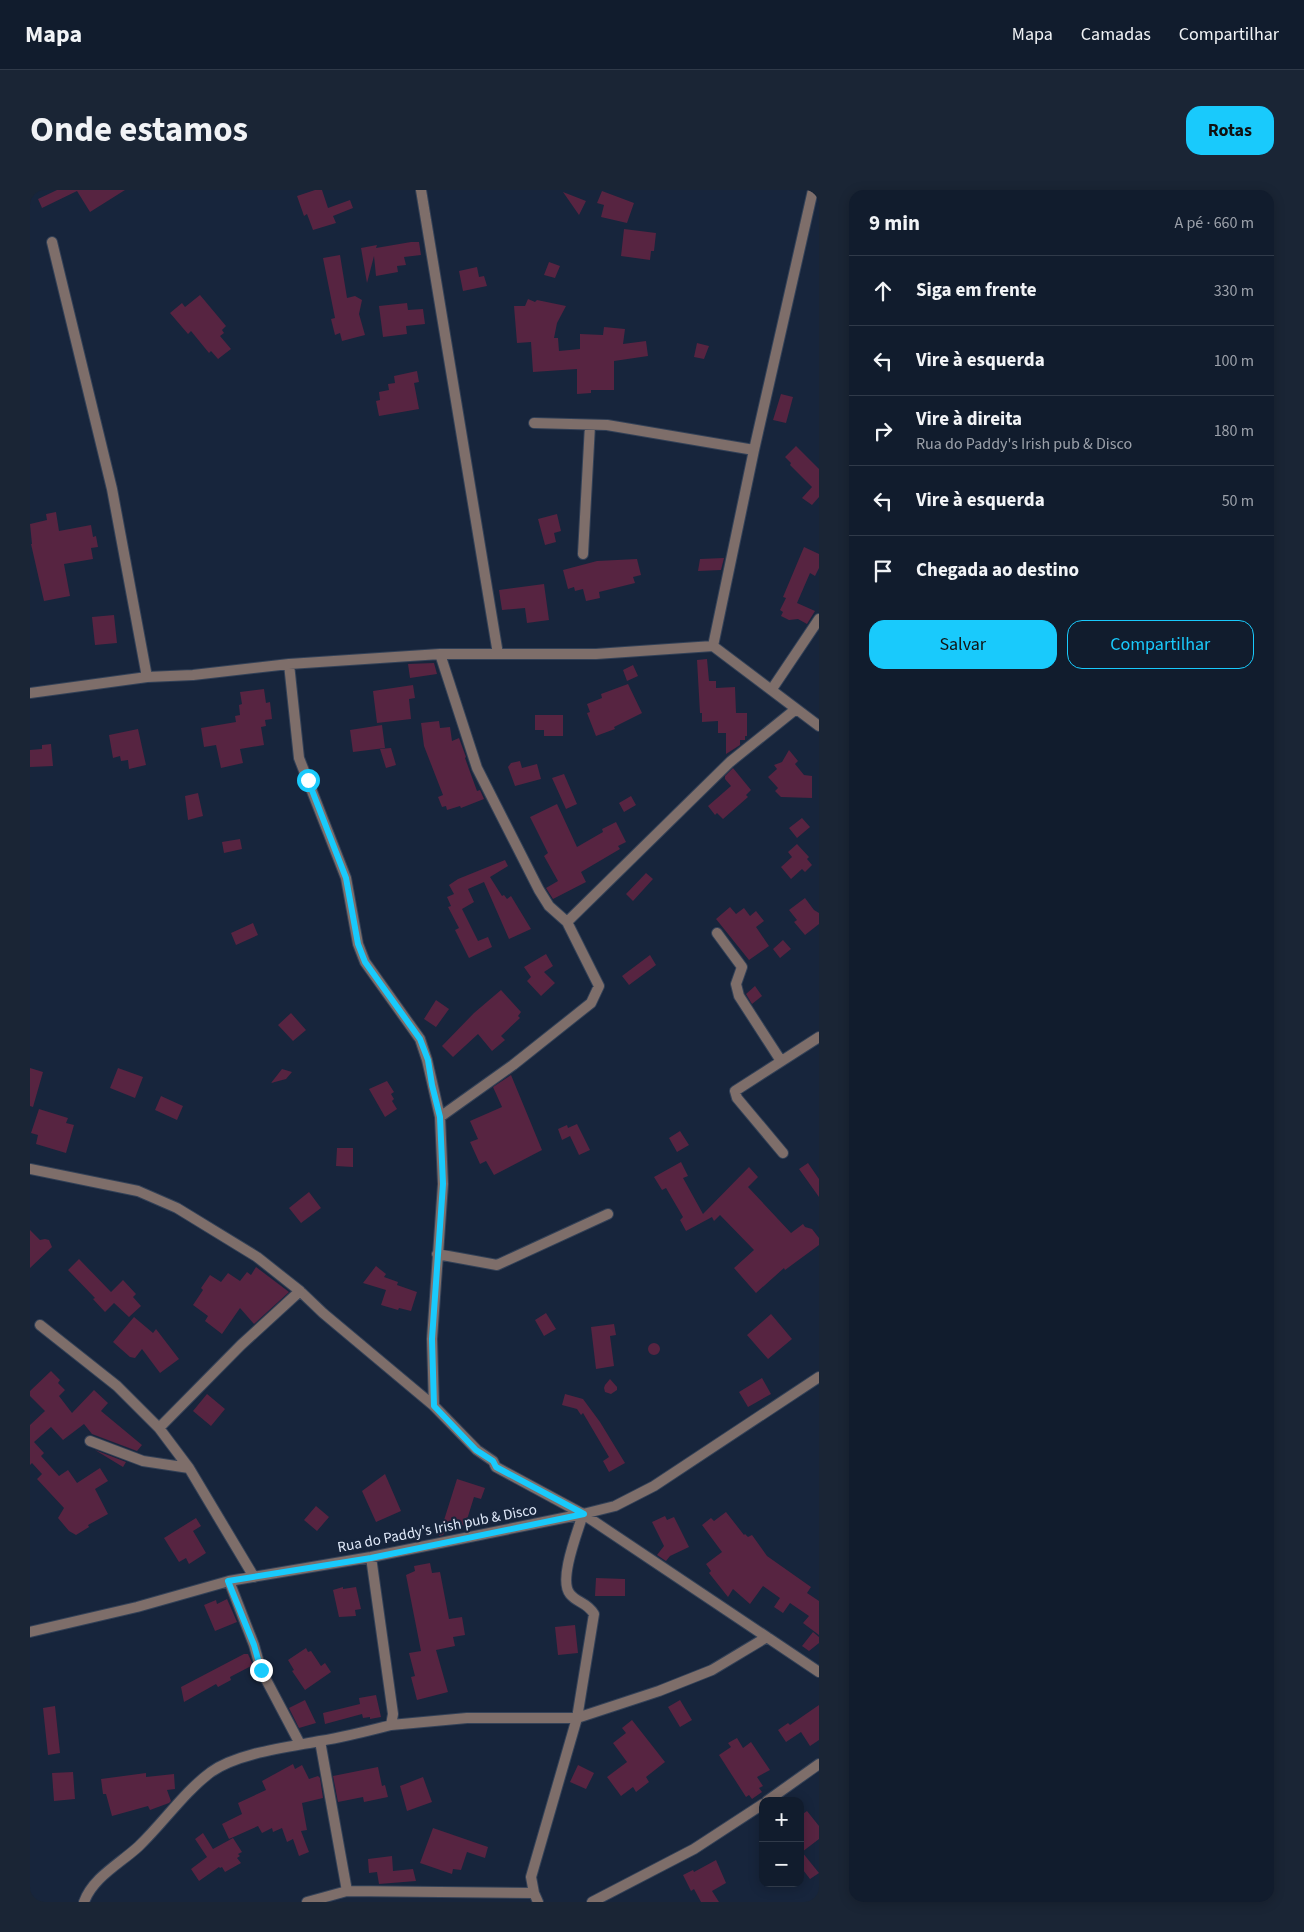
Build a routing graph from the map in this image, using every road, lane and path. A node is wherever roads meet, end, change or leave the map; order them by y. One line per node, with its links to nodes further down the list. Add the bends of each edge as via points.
1 (421, 190): 11 (street)
2 (813, 190): 6 (street)
3 (52, 242): 13 (street, via 112,489)
4 (534, 423): 5 (street)
5 (590, 425): 6 (street, via 608,425); 7 (street)
6 (754, 450): 9 (street)
7 (582, 554)
8 (819, 619): 14 (street)
9 (713, 646): 11 (street, via 596,654); 14 (street)
10 (440, 654): 11 (street); 12 (street); 18 (street, via 477,768 539,890 549,906)
11 (498, 654)
12 (289, 664): 13 (street); 22 (street, via 299,758 346,878 358,944 365,962 420,1039 428,1060)
13 (147, 677): 15 (street)
14 (772, 689): 16 (street)
15 (30, 693)
16 (796, 709): 17 (street); 18 (street, via 730,762)
17 (819, 726)
18 (567, 922): 22 (street, via 599,986 591,1003 514,1065)
19 (717, 933): 21 (street, via 742,967 736,984 739,996)
20 (819, 1036): 21 (street)
21 (781, 1061): 23 (street, via 734,1094)
22 (440, 1117): 26 (street, via 443,1184)
23 (783, 1152)
24 (30, 1169): 27 (street, via 154,1197 257,1257)
25 (608, 1214): 26 (street, via 497,1265)
26 (438, 1254): 30 (street, via 432,1339)
27 (300, 1291): 30 (street); 31 (street, via 241,1345)
28 (40, 1325): 31 (street, via 117,1386)
29 (819, 1377): 34 (street, Rua do Paddy's Irish pub & Disco, via 654,1486 615,1506)
30 (434, 1406): 34 (street, via 496,1467)
31 (160, 1428): 33 (street)
32 (90, 1441): 33 (street, via 143,1462)
33 (189, 1468): 36 (street)
34 (584, 1514): 35 (street, Rua do Paddy's Irish pub & Disco); 39 (street); 41 (street, via 566,1575 570,1594 589,1606 594,1614)
35 (371, 1558): 36 (street, Rua do Paddy's Irish pub & Disco); 42 (street, via 393,1714)
36 (254, 1577): 37 (street, Rua do Paddy's Irish pub & Disco)
37 (228, 1581): 38 (street, Rua do Paddy's Irish pub & Disco); 44 (street, via 261,1670)
38 (30, 1632)
39 (767, 1637): 40 (street); 41 (street, via 712,1670)
40 (819, 1672)
41 (577, 1718): 42 (street, via 467,1718); 49 (street, via 531,1877)
42 (391, 1725): 43 (street)
43 (320, 1741): 44 (street); 48 (street)
44 (300, 1744): 50 (street, via 229,1761 211,1772 193,1787 158,1828 88,1891)
45 (819, 1764): 46 (street)
46 (773, 1797)
47 (759, 1807): 52 (street, via 694,1849)
48 (348, 1891): 49 (street); 51 (street)
49 (536, 1897)
50 (84, 1902)
51 (307, 1902)
52 (592, 1902)

